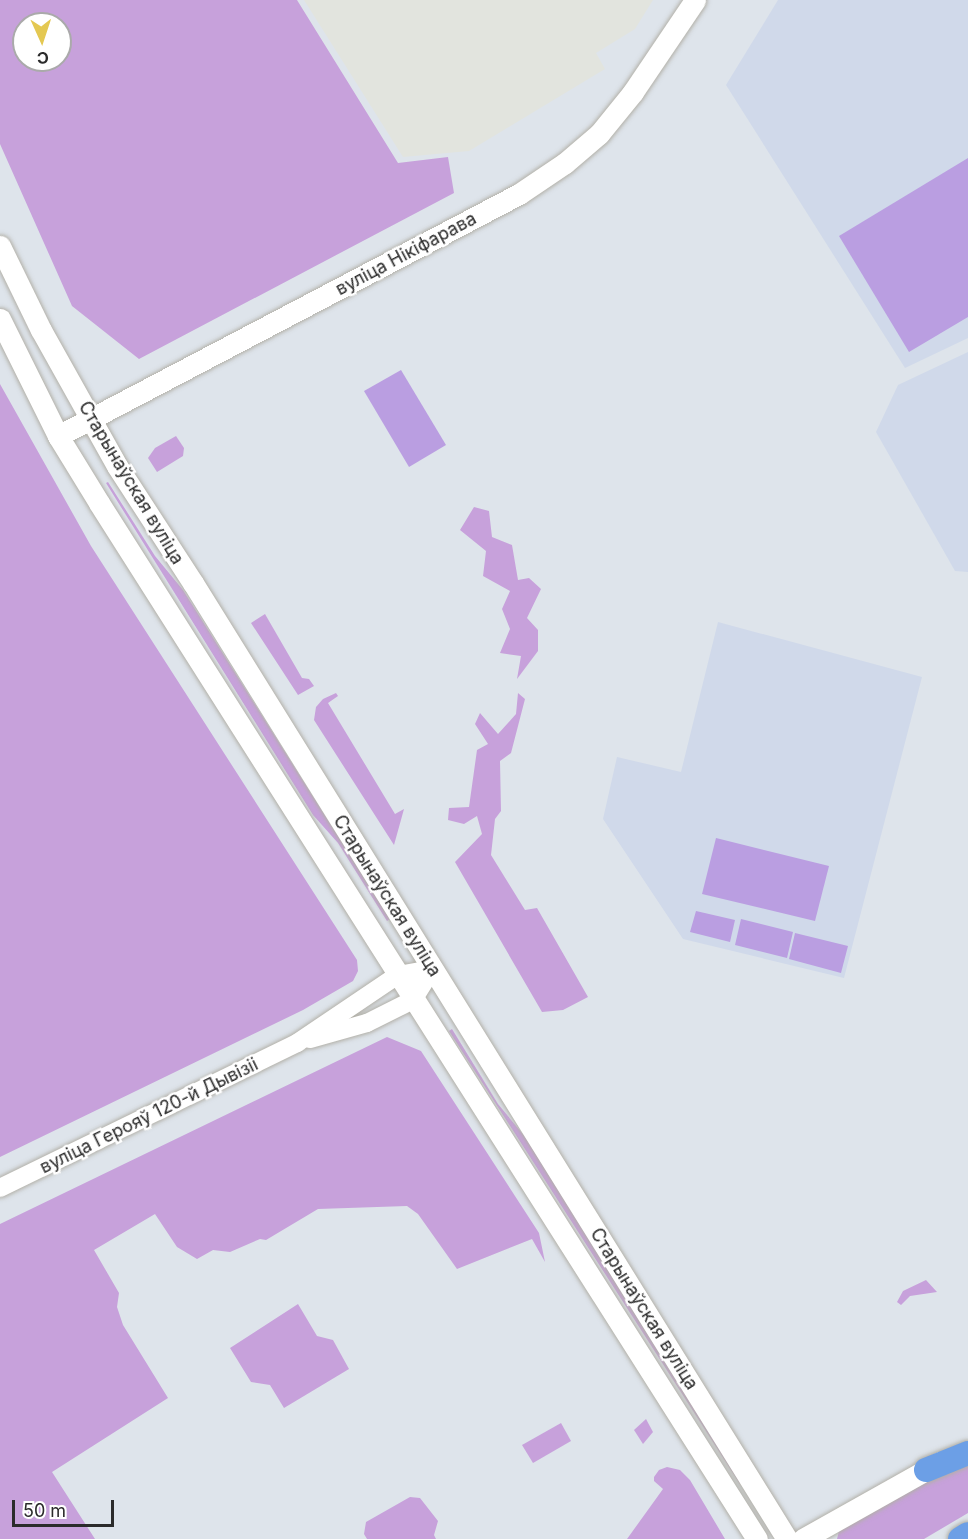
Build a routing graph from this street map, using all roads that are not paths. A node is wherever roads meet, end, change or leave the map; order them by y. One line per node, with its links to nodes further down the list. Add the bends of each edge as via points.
1 (695, 0): 4 (main road, вуліца Нікіфарава, via 614,117 538,182)
2 (0, 246): 4 (main road, Старынаўская вуліца, via 41,330)
3 (0, 319): 5 (main road, Старынаўская вуліца)
4 (91, 418): 5 (main road, вуліца Нікіфарава); 6 (main road, Старынаўская вуліца, via 121,473)
5 (58, 436): 7 (main road, Старынаўская вуліца)
6 (432, 969): 7 (street); 8 (street); 16 (main road, Старынаўская вуліца)
7 (398, 975): 8 (main road, Старынаўская вуліца); 9 (street, вуліца Герояў 120-й Дывізіі)
8 (413, 1000): 9 (street, вуліца Герояў 120-й Дывізіі, via 367,1023); 15 (main road, Старынаўская вуліца)
9 (297, 1043): 10 (street, вуліца Герояў 120-й Дывізіі)
10 (0, 1188)
11 (968, 1444): 13 (main road)
12 (968, 1453): 13 (highway)
13 (926, 1470): 17 (main road)
14 (968, 1534): 18 (highway)
15 (757, 1539)
16 (787, 1539)
17 (802, 1539)
18 (960, 1539)

